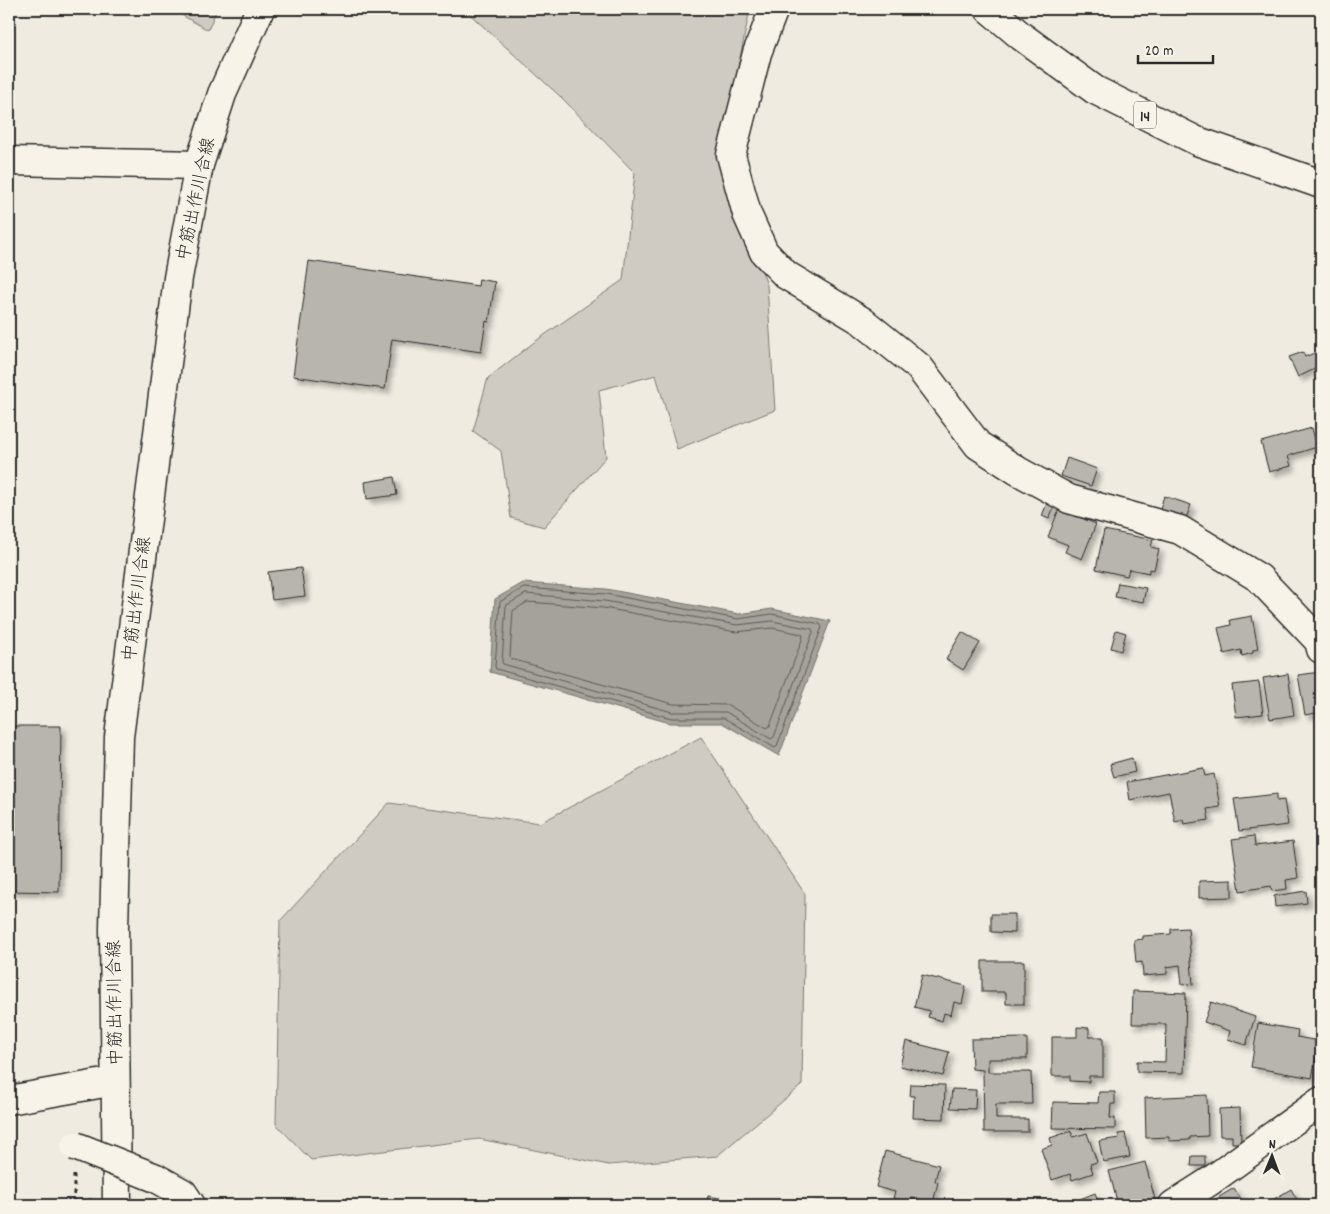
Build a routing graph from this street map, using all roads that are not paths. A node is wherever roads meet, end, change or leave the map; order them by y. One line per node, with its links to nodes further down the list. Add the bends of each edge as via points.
1 (260, 9): 5 (main road, 中筋出作川合線, via 222,94)
2 (774, 9): 7 (main road, via 757,53 731,155 747,214 764,252 786,275 862,321 919,367 978,445 1069,500 1180,530 1259,578 1319,641)
3 (989, 9): 6 (main road, 14, via 1095,90 1197,141)
4 (9, 161): 5 (main road)
5 (198, 165): 8 (main road, 中筋出作川合線, via 178,278 119,737 114,928)
6 (1321, 184)
7 (1321, 649)
8 (115, 1081): 9 (main road); 12 (main road, 中筋出作川合線)
9 (9, 1100)
10 (1321, 1101): 14 (main road)
11 (75, 1146): 13 (main road, bridge, via 156,1178 183,1193)
12 (117, 1202)
13 (191, 1205)
14 (1173, 1205)

